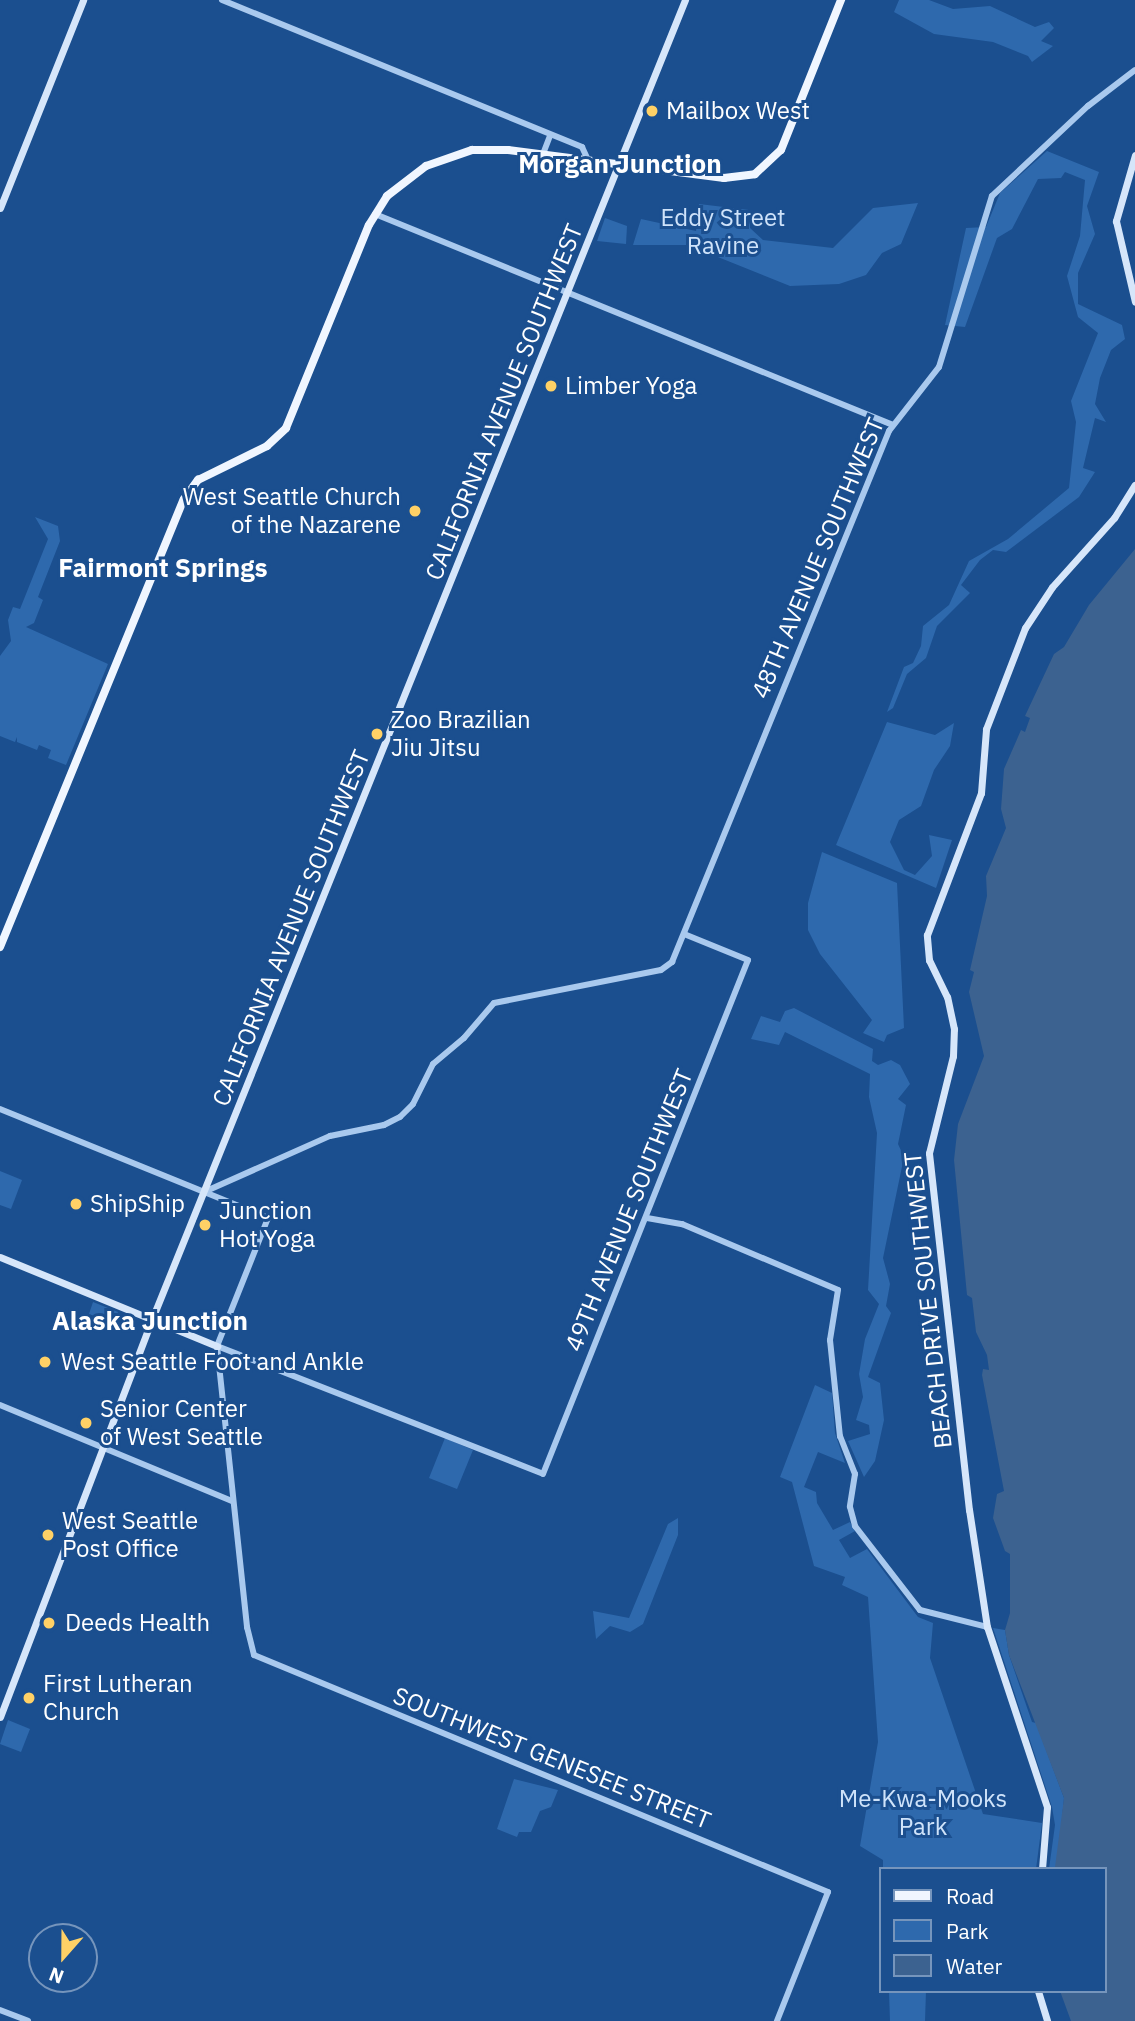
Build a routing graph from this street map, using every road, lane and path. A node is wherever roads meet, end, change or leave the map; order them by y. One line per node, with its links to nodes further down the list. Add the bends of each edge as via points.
1 (83, 0): 11 (main road)
2 (222, 0): 6 (street)
3 (685, 0): 10 (main road, CALIFORNIA AVENUE SOUTHWEST)
4 (841, 0): 10 (main road, via 785,143 768,166 747,176 724,178)
5 (1135, 70): 15 (street, 48TH AVENUE SOUTHWEST, via 996,190 984,215 957,319 939,367)
6 (550, 136): 7 (street); 9 (street, via 582,147)
7 (543, 154): 9 (main road); 12 (main road, via 477,150 439,160 399,185)
8 (1135, 155): 14 (main road, via 1116,221)
9 (589, 160): 10 (main road)
10 (620, 164): 13 (main road, CALIFORNIA AVENUE SOUTHWEST)
11 (0, 208)
12 (374, 214): 13 (street); 18 (main road, via 286,428 267,446 198,480 184,499)
13 (570, 293): 15 (street); 20 (main road, CALIFORNIA AVENUE SOUTHWEST)
14 (1135, 302)
15 (893, 425): 17 (street, 48TH AVENUE SOUTHWEST)
16 (1135, 485): 28 (main road, BEACH DRIVE SOUTHWEST, via 1114,518 1052,587 1025,628 986,729 981,793 927,935 929,960 947,997 954,1029 953,1056 931,1135 930,1162 970,1520)
17 (684, 934): 20 (street, 48TH AVENUE SOUTHWEST, via 672,962 661,970 494,1003 464,1038 433,1064 413,1104 400,1117 384,1125 330,1136); 21 (street, 49TH AVENUE SOUTHWEST, via 748,960)
18 (0, 947)
19 (0, 1109): 20 (street)
20 (204, 1192): 23 (main road, CALIFORNIA AVENUE SOUTHWEST); 24 (street, via 268,1218)
21 (647, 1218): 24 (street, 49TH AVENUE SOUTHWEST, via 543,1474); 28 (street, via 682,1224 824,1281 839,1293 830,1340 840,1436 855,1474 850,1507 855,1526 920,1610)
22 (0, 1257): 23 (main road)
23 (152, 1319): 24 (main road); 26 (main road, CALIFORNIA AVENUE SOUTHWEST)
24 (217, 1346): 27 (street)
25 (0, 1405): 26 (street)
26 (103, 1447): 27 (street); 29 (main road, CALIFORNIA AVENUE SOUTHWEST)
27 (232, 1501): 34 (street, SOUTHWEST GENESEE STREET, via 249,1643 261,1660 828,1892)
28 (987, 1627): 30 (main road, BEACH DRIVE SOUTHWEST, via 1047,1807)
29 (0, 1717)
30 (1042, 1867)
31 (1039, 1993): 35 (main road)
32 (0, 2010): 33 (street)
33 (28, 2021)
34 (777, 2021)
35 (1047, 2021)

